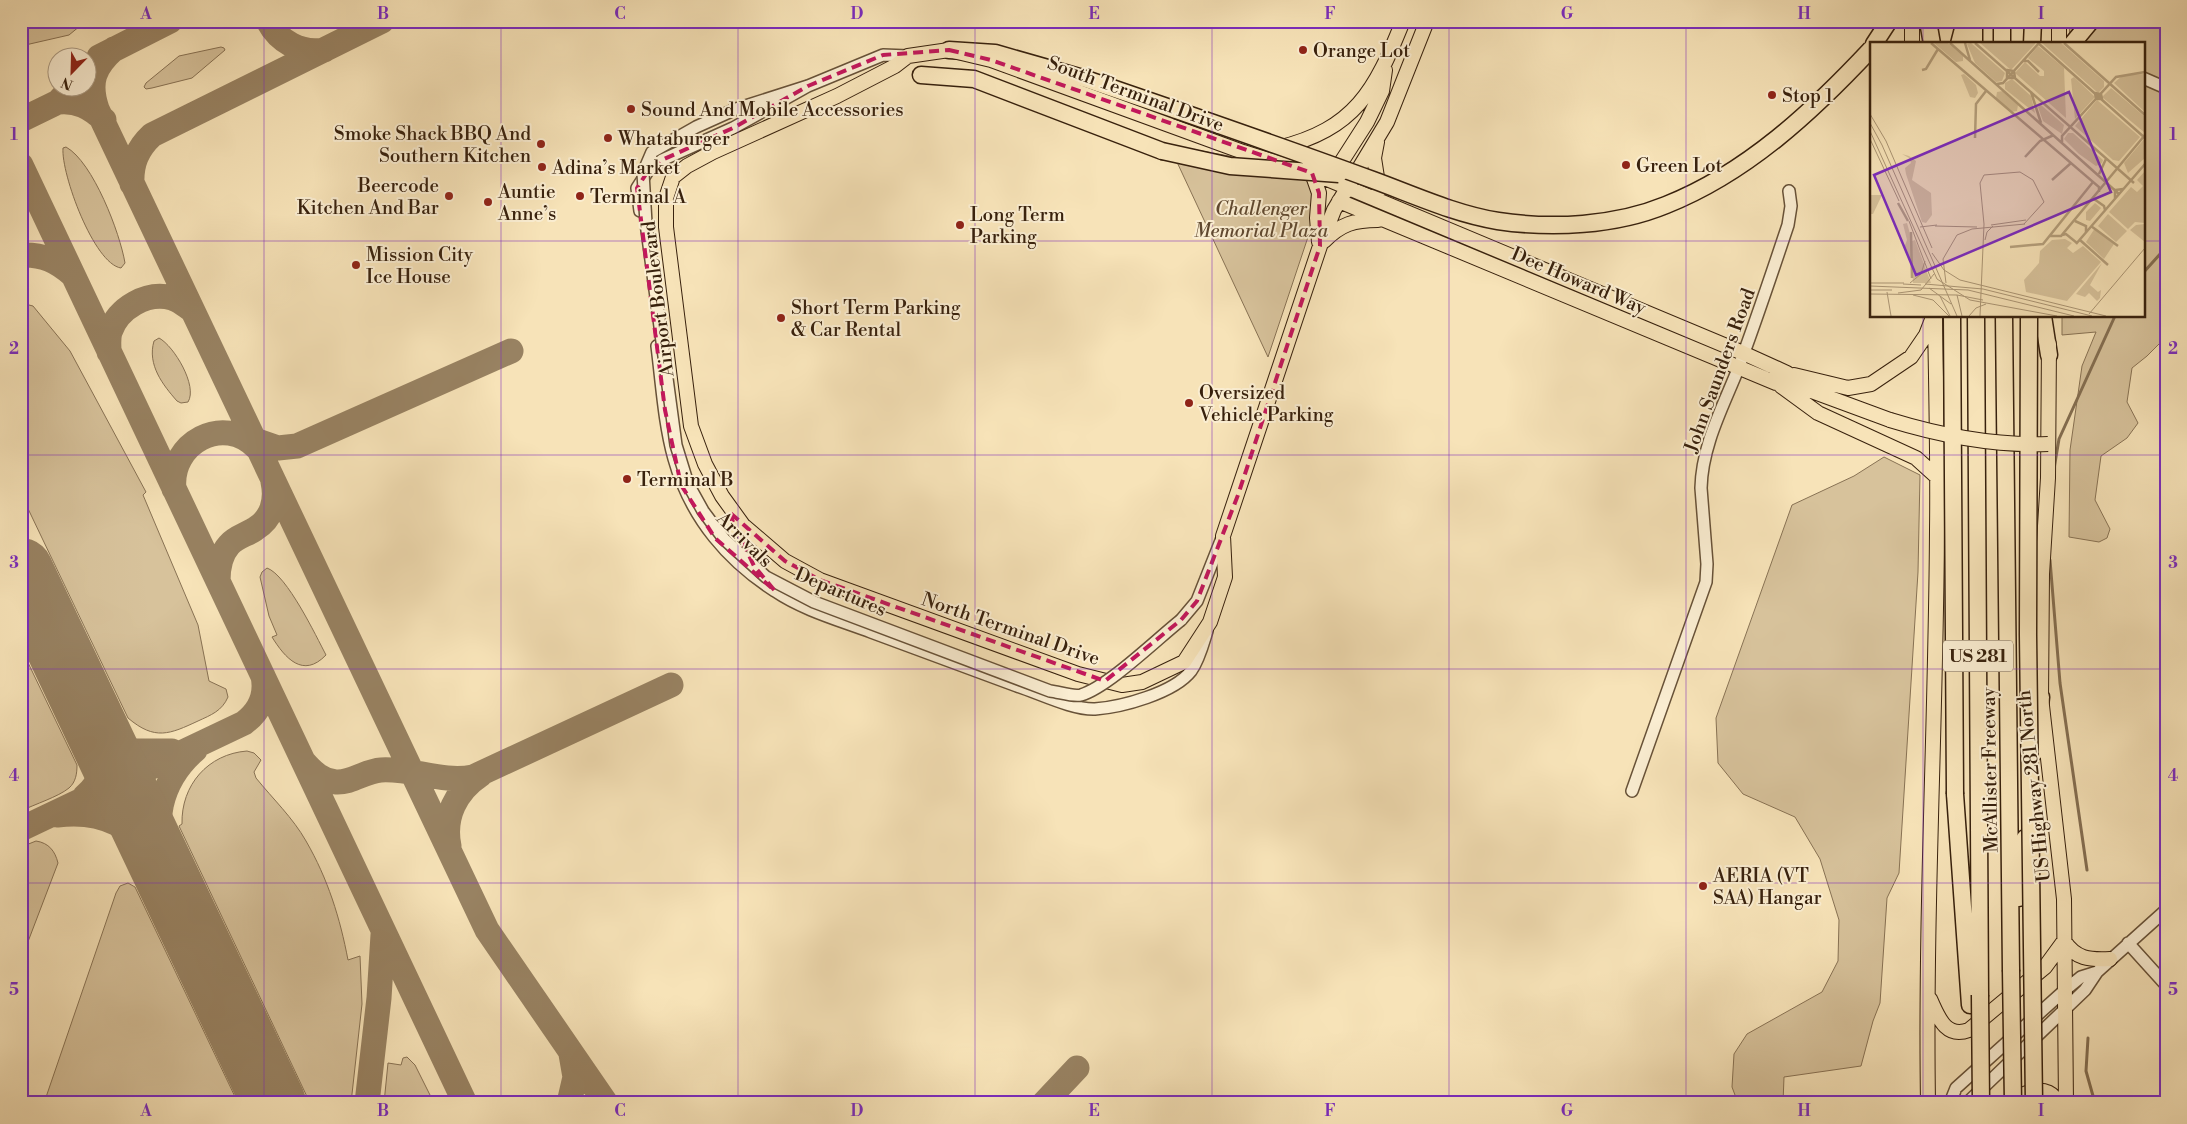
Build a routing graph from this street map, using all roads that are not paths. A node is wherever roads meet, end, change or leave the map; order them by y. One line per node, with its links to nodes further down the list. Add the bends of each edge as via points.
1 (1403, 21): 26 (main road)
2 (1426, 21): 31 (main road)
3 (1889, 21): 13 (highway)
4 (1912, 21): 14 (main road)
5 (1928, 21): 15 (highway)
6 (1952, 21): 16 (highway)
7 (1965, 21): 17 (highway)
8 (1974, 21): 18 (highway)
9 (2002, 21): 19 (highway)
10 (2032, 21): 20 (highway)
11 (2059, 21): 21 (main road)
12 (2091, 21): 22 (highway)
13 (1875, 42)
14 (1912, 42)
15 (1932, 42)
16 (1950, 42)
17 (1960, 42)
18 (1974, 42)
19 (2002, 42)
20 (2032, 42)
21 (2064, 42)
22 (2065, 42)
23 (1870, 49): 34 (highway, bridge, via 1834,89 1753,157 1667,205 1633,216 1550,225 1498,221 1468,215)
24 (949, 50): 25 (main road, South Terminal Drive); 32 (main road, South Terminal Drive, via 991,60); 34 (highway, bridge, via 995,53 1086,79)
25 (908, 56): 29 (street, via 882,55); 62 (main road, Airport Boulevard, via 836,96 713,152 683,170 668,187 666,227 691,426 705,464)
26 (1386, 62): 32 (main road, via 1365,99 1346,118 1302,142); 35 (main road, via 1382,91 1367,122)
27 (921, 75): 34 (highway, bridge, via 974,79 1180,156 1230,166)
28 (2144, 78): 30 (street)
29 (808, 86): 64 (street, Departures, bridge, via 736,109 696,127 652,152 643,173 646,223 676,444 688,484 724,539 766,577 814,602 1050,691 1080,696 1100,685 1181,620 1197,601); 65 (street, Arrivals, via 733,128 662,160 648,171 637,188 665,410 672,458 679,479 697,514 715,538 738,562)
30 (2166, 88)
31 (1379, 135): 36 (main road); 39 (main road, via 1374,158 1376,176 1380,192)
32 (1243, 152): 33 (main road, South Terminal Drive)
33 (1312, 173): 35 (main road, South Terminal Drive); 43 (main road, via 1319,193)
34 (1363, 177)
35 (1330, 179): 36 (main road, South Terminal Drive); 38 (main road)
36 (1348, 186): 38 (main road); 39 (main road, Dee Howard Way)
37 (1789, 191): 54 (street, John Saunders Road, via 1788,225)
38 (1338, 201): 40 (main road, Dee Howard Way); 43 (main road)
39 (1393, 205): 42 (main road, Dee Howard Way)
40 (1384, 220): 41 (main road, Dee Howard Way); 43 (main road, via 1358,220 1333,232)
41 (1408, 230): 42 (main road, via 1413,225 1456,240); 45 (main road, Dee Howard Way)
42 (1480, 242): 44 (main road, Dee Howard Way)
43 (1320, 246): 64 (main road)
44 (1573, 282): 45 (street); 54 (main road, Dee Howard Way)
45 (1568, 296): 56 (main road, Dee Howard Way)
46 (1933, 318): 57 (main road, via 1911,357 1871,384 1848,388)
47 (1934, 318): 61 (main road)
48 (1952, 318): 78 (highway, bridge, via 1955,794)
49 (1976, 318): 78 (highway, McAllister Freeway / US 281)
50 (2004, 318): 73 (highway, McAllister Freeway / US 281)
51 (2029, 318): 85 (highway, bridge, via 2028,635)
52 (2043, 318): 55 (highway)
53 (2050, 318): 55 (main road, US Highway 281 North)
54 (1743, 353): 56 (street, John Saunders Road); 57 (main road, Dee Howard Way)
55 (2049, 355): 60 (main road, US Highway 281 North)
56 (1738, 367): 58 (main road, Dee Howard Way); 68 (street, John Saunders Road, via 1708,442 1701,475 1706,582)
57 (1787, 373): 59 (main road, Dee Howard Way)
58 (1776, 383): 59 (main road, Dee Howard Way); 61 (main road, via 1818,414 1916,458)
59 (1806, 389): 60 (main road, Dee Howard Way, bridge, via 1890,420 1960,439)
60 (2048, 444): 67 (main road, US Highway 281 North)
61 (1937, 477): 77 (main road)
62 (722, 496): 63 (main road, North Terminal Drive)
63 (743, 525): 65 (street, via 744,547 754,566); 66 (main road, North Terminal Drive, via 785,562 820,580 1078,674 1122,685 1142,682 1184,662)
64 (1223, 536): 66 (main road, North Terminal Drive, via 1225,576)
65 (775, 591): 66 (street, Arrivals, via 820,613 992,677 1094,709 1136,701 1172,687 1191,671)
66 (1210, 622)
67 (2041, 697): 70 (main road, US Highway 281 North, via 2064,899); 73 (highway)
68 (1632, 791)
69 (2166, 910): 71 (street)
70 (2064, 941): 72 (main road, via 2083,958); 76 (main road, US Highway 281 North); 77 (main road, via 2045,967 1962,1033 1947,1029 1941,1023)
71 (2128, 944): 72 (street); 75 (street)
72 (2110, 959): 74 (street)
73 (2010, 970): 84 (highway, McAllister Freeway / US 281, bridge)
74 (2097, 972): 76 (street, via 2082,977); 79 (street, via 2085,990)
75 (2166, 985)
76 (2065, 990): 79 (main road, US Highway 281 North); 81 (street, via 1956,1088)
77 (1928, 993): 80 (main road)
78 (1975, 1000): 83 (highway, McAllister Freeway / US 281, bridge)
79 (2065, 1008): 82 (street); 87 (main road, US Highway 281 North)
80 (1928, 1103)
81 (1950, 1103)
82 (1967, 1103)
83 (1981, 1103)
84 (2012, 1103): 86 (main road, via 2022,1094 2037,1090 2050,1094)
85 (2034, 1103)
86 (2058, 1103)
87 (2066, 1103)

